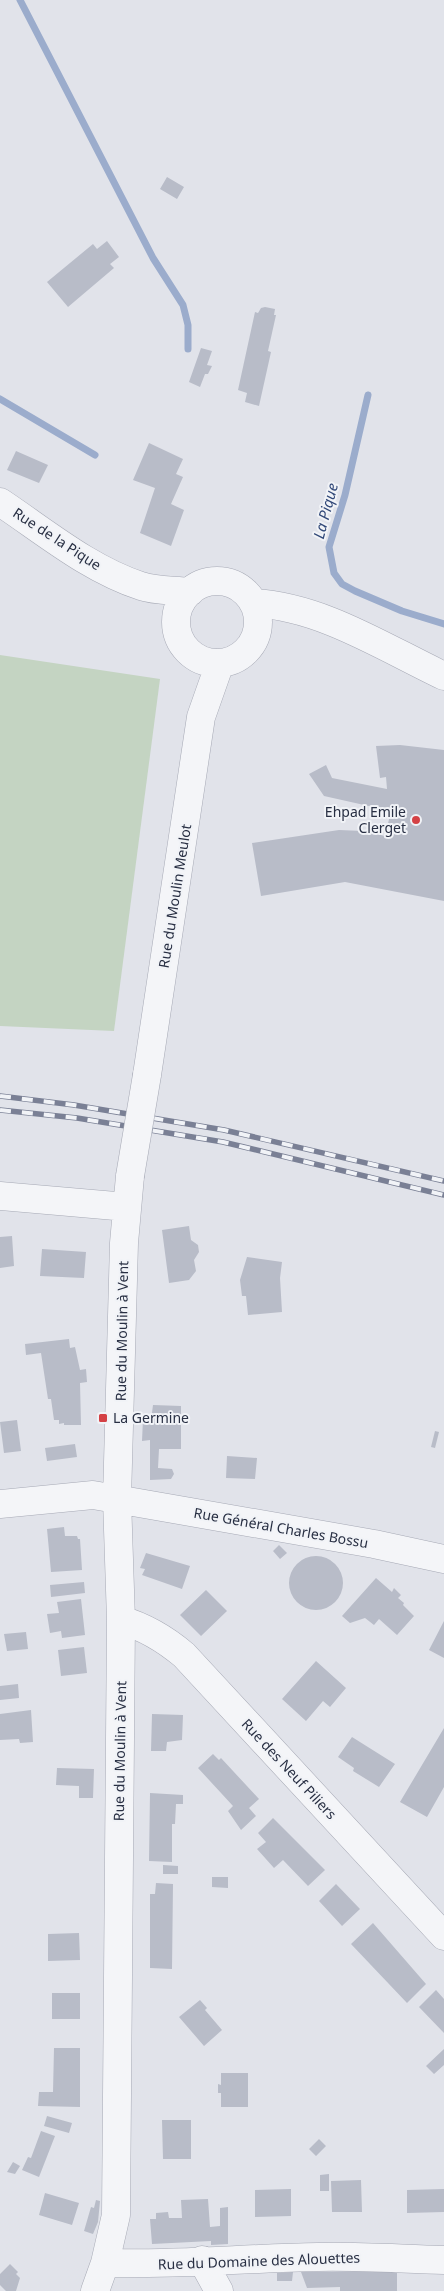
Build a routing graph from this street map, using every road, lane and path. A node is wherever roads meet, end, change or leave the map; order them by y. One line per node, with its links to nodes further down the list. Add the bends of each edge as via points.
1 (0, 502): 2 (street, Rue de la Pique, via 78,555)
2 (142, 587): 3 (street, Rue de la Pique); 5 (street, Rue de la Pique)
3 (190, 592): 4 (street, via 203,584 227,582 238,586); 5 (street, via 182,600)
4 (254, 603): 6 (street, via 301,610); 7 (street, via 258,614)
5 (176, 621): 8 (street)
6 (331, 621): 7 (street, via 286,625); 10 (street)
7 (255, 638): 9 (street, via 241,656)
8 (187, 650): 9 (street, via 196,658); 11 (street, Rue du Moulin Meulot, via 196,676)
9 (220, 663): 11 (street, Rue du Moulin Meulot)
10 (444, 676)
11 (201, 717): 12 (street, Rue du Moulin Meulot, bridge)
12 (130, 1176): 14 (street, Rue du Moulin à Vent)
13 (0, 1196): 14 (street)
14 (128, 1207): 15 (street, Rue du Moulin à Vent, via 124,1243)
15 (117, 1499): 16 (street, Rue Général Charles Bossu, via 93,1495); 17 (street, Rue Général Charles Bossu); 18 (street, Rue du Moulin à Vent)
16 (0, 1504)
17 (444, 1559)
18 (121, 1620): 19 (street, Rue des Neuf Piliers, via 140,1626 184,1655); 22 (street, Rue du Moulin à Vent, via 116,2215)
19 (444, 1936)
20 (202, 2260): 21 (street, Rue du Domaine des Alouettes, via 320,2256); 22 (street, Rue du Domaine des Alouettes); 24 (street)
21 (444, 2260)
22 (105, 2264): 23 (street, Rue du Moulin à Vent)
23 (95, 2291)
24 (219, 2291)

